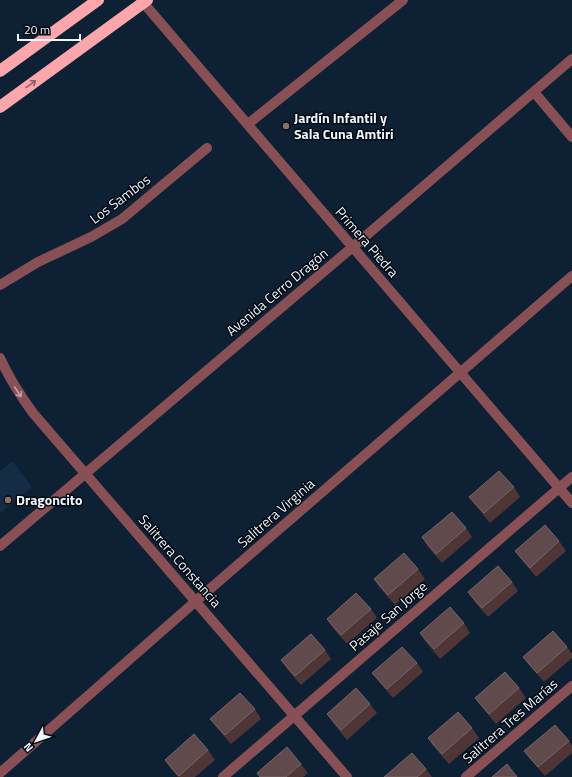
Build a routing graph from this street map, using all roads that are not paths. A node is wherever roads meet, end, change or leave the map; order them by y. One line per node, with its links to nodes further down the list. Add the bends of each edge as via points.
1 (98, 0): 5 (highway)
2 (403, 0): 8 (street)
3 (144, 1): 7 (highway, one-way to 3); 8 (street, Primera Piedra)
4 (572, 59): 6 (street, Avenida Cerro Dragón)
5 (0, 71)
6 (534, 92): 9 (street); 11 (street, Avenida Cerro Dragón)
7 (0, 107)
8 (248, 124): 11 (street, Primera Piedra)
9 (572, 136)
10 (207, 148): 13 (street, Los Sambos, via 122,219 38,262)
11 (353, 247): 15 (street, Primera Piedra); 16 (street, Avenida Cerro Dragón)
12 (572, 276): 15 (street, Salitrera Virginia)
13 (0, 285)
14 (0, 358): 16 (street, Salitrera Constancia, one-way to 16, via 24,401)
15 (460, 372): 18 (street, Primera Piedra); 21 (street, Salitrera Virginia)
16 (85, 473): 20 (street, Avenida Cerro Dragón); 21 (street, Salitrera Constancia)
17 (572, 477): 18 (street, Pasaje San Jorge)
18 (559, 488): 19 (street, Primera Piedra); 23 (street, Pasaje San Jorge)
19 (572, 503)
20 (0, 546)
21 (196, 601): 23 (street, Salitrera Constancia); 24 (street, Salitrera Virginia)
22 (572, 686): 27 (street, Salitrera Tres Marías)
23 (294, 715): 25 (street, Pasaje San Jorge); 26 (street, Salitrera Constancia)
24 (0, 773)
25 (223, 777)
26 (347, 777)
27 (466, 777)

